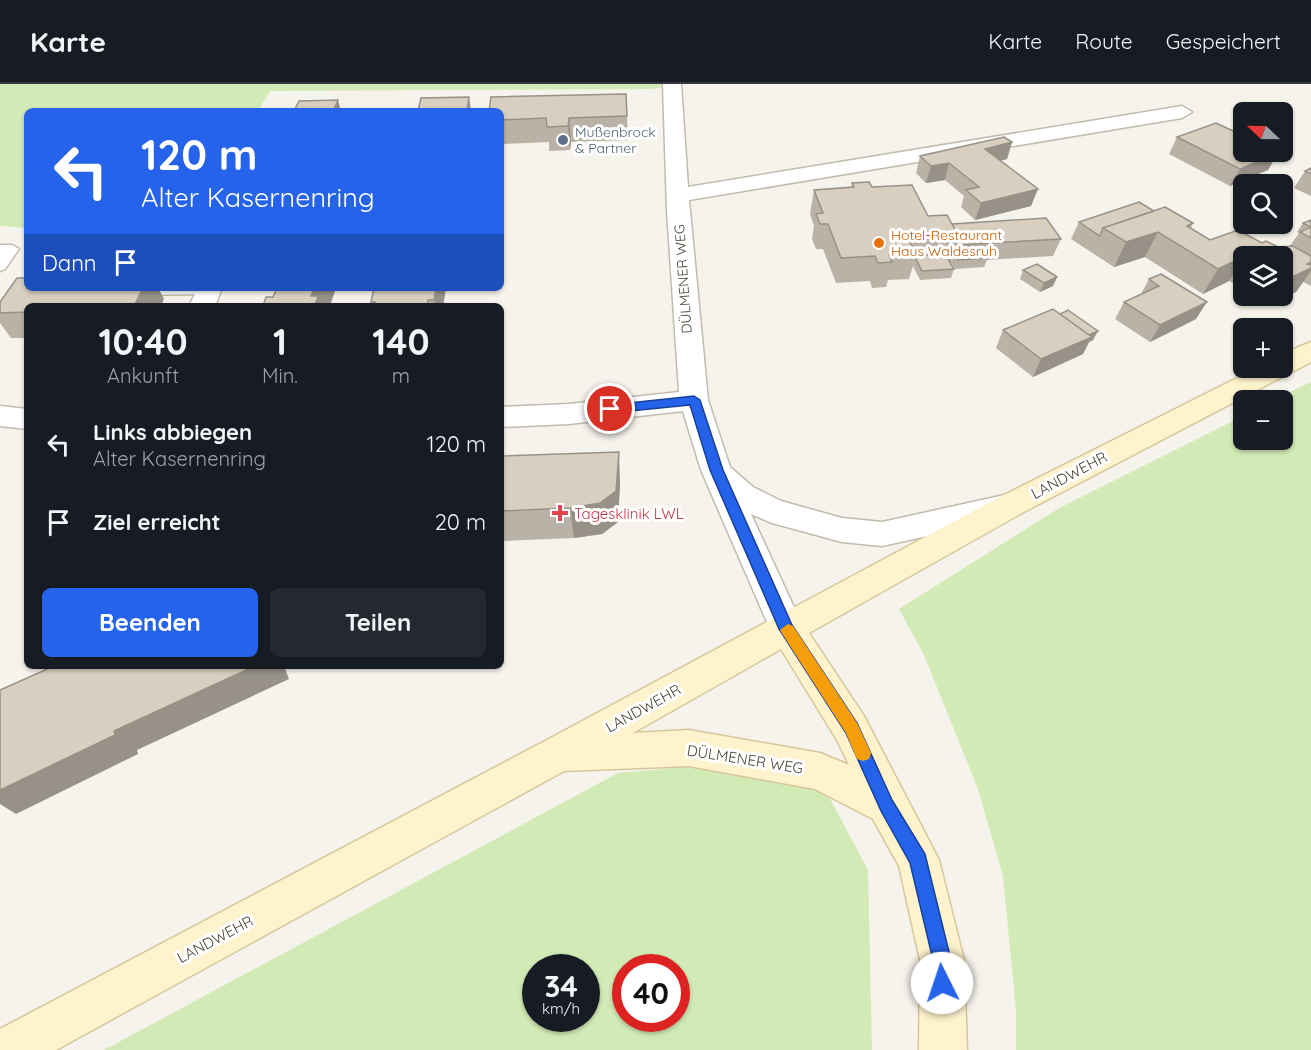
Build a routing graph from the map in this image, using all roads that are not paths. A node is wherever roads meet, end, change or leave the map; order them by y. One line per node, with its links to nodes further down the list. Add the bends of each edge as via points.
1 (672, 84): 3 (street, DÜLMENER WEG)
2 (1182, 112): 3 (street)
3 (678, 195): 11 (street, DÜLMENER WEG)
4 (0, 250): 5 (lane, via 12,249)
5 (0, 266)
6 (140, 291): 7 (lane)
7 (207, 294)
8 (1311, 351): 9 (main road)
9 (1293, 360)
10 (1259, 378): 16 (main road, LANDWEHR)
11 (694, 400): 13 (street); 15 (street, DÜLMENER WEG)
12 (0, 416): 14 (street)
13 (504, 417)
14 (24, 419)
15 (716, 470): 16 (street, DÜLMENER WEG, via 742,495 772,511 842,530 882,534); 17 (street, DÜLMENER WEG)
16 (1009, 506): 17 (main road, LANDWEHR)
17 (787, 629): 18 (main road, LANDWEHR); 19 (main road, DÜLMENER WEG, via 851,728)
18 (559, 754): 19 (main road, DÜLMENER WEG, via 689,748 820,771); 20 (main road, LANDWEHR)
19 (886, 805): 21 (main road, DÜLMENER WEG, via 918,861 940,949)
20 (9, 1050)
21 (943, 1050)

